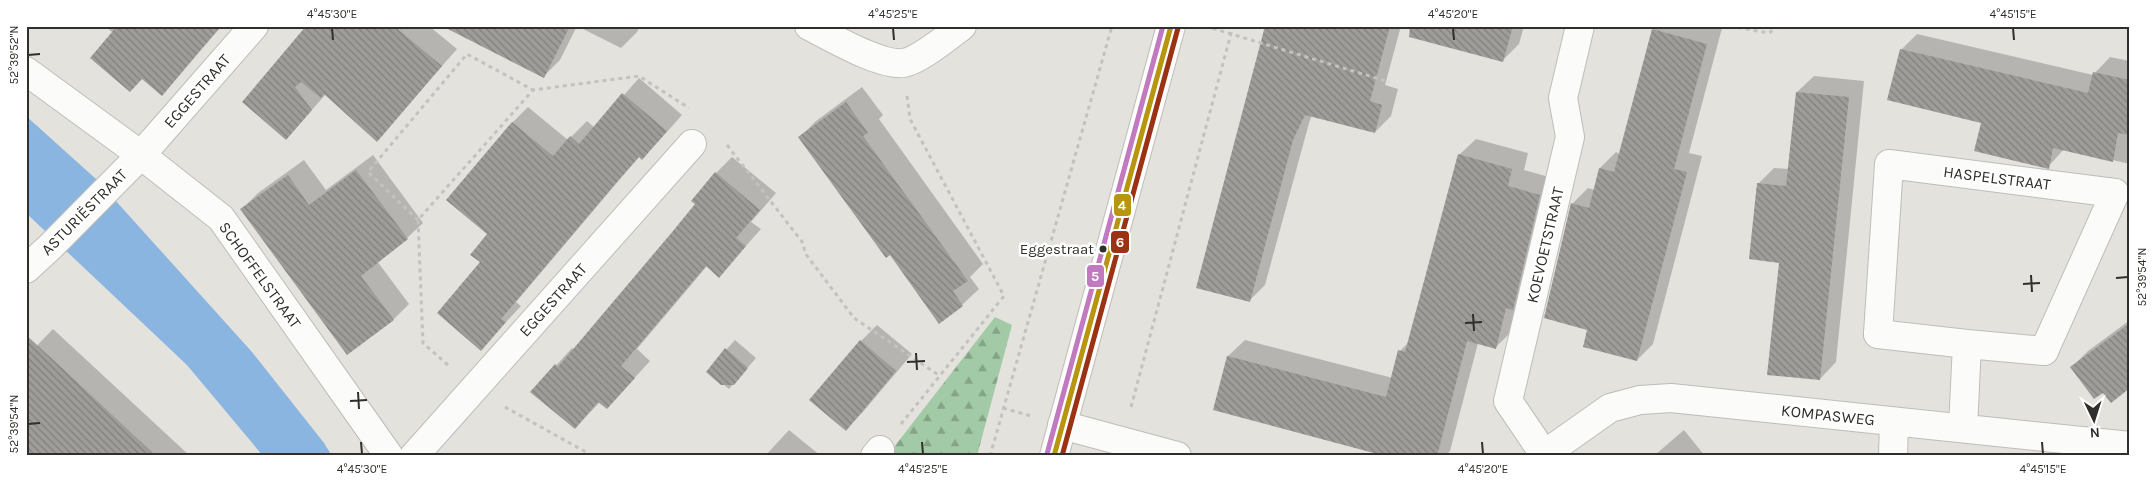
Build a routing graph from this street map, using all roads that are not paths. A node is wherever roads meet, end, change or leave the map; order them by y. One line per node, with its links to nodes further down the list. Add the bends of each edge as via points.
1 (254, 26): 8 (street, EGGESTRAAT)
2 (809, 26): 3 (street, via 877,59 903,63)
3 (962, 26)
4 (1171, 26): 12 (street)
5 (1580, 26): 15 (street, KOEVOETSTRAAT, via 1563,98 1570,137 1508,401)
6 (26, 71): 8 (street, SCHOFFELSTRAAT)
7 (692, 144): 17 (street, EGGESTRAAT)
8 (141, 155): 9 (street, ASTURIËSTRAAT); 16 (street, SCHOFFELSTRAAT, via 220,218)
9 (26, 269)
10 (1967, 344): 10 (street, HASPELSTRAAT, via 1878,334 1889,164 2115,193 2044,351); 13 (street)
11 (1894, 422): 13 (street, KOMPASWEG); 15 (street, KOMPASWEG, via 1671,398 1640,400 1610,408); 20 (street)
12 (1062, 425): 18 (street); 19 (street)
13 (1963, 428): 14 (street, KOMPASWEG)
14 (2130, 446)
15 (1543, 455)
16 (389, 456)
17 (414, 456)
18 (1054, 456)
19 (1177, 456)
20 (1893, 456)

